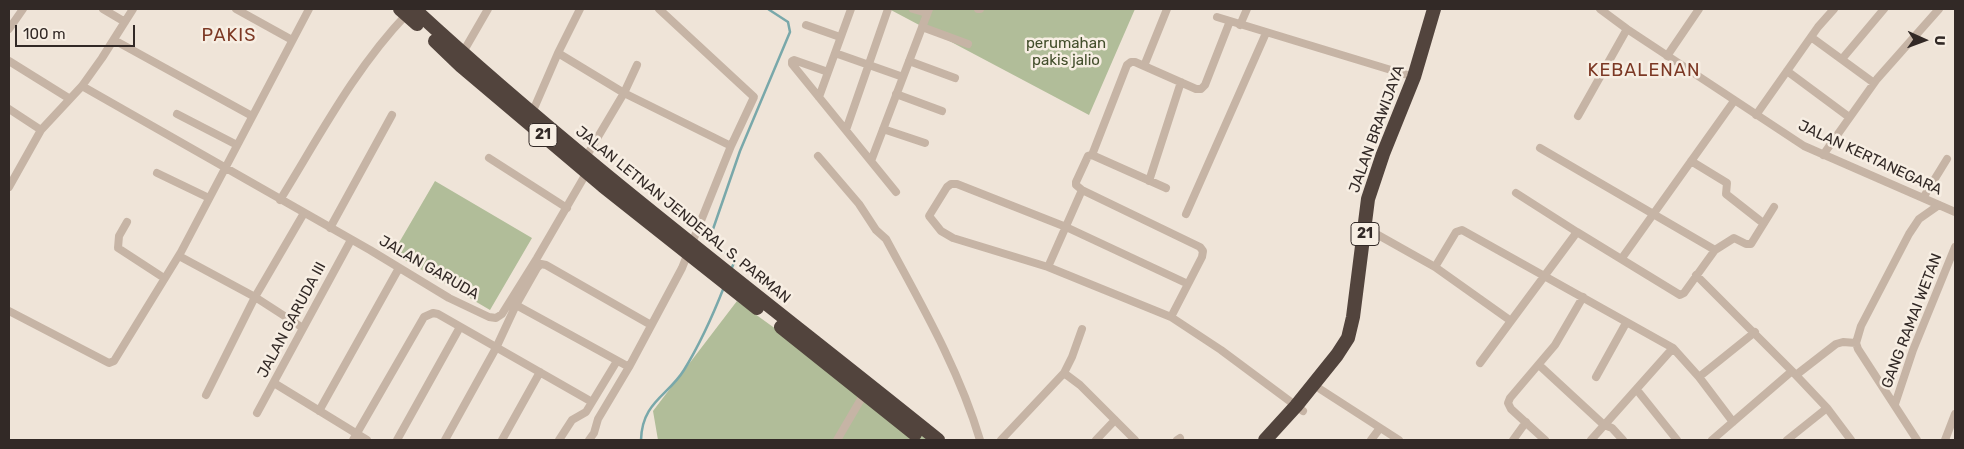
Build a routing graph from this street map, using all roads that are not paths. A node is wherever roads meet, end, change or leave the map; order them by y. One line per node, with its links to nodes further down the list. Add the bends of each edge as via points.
1 (23, 9): 29 (street)
2 (103, 9): 25 (street)
3 (134, 9): 25 (street)
4 (236, 9): 35 (street)
5 (309, 9): 35 (street)
6 (488, 9): 39 (street)
7 (580, 9): 37 (street)
8 (659, 9): 74 (street, via 754,95)
9 (851, 9): 32 (street)
10 (888, 9): 45 (street)
11 (914, 9): 22 (street)
12 (1167, 9): 46 (street)
13 (1247, 9): 27 (street)
14 (1434, 9): 50 (highway, JALAN BRAWIJAYA / 21)
15 (1440, 9): 107 (highway, JALAN BRAWIJAYA / 21, via 1424,64 1386,163 1375,201)
16 (1600, 9): 30 (street, JALAN KERTANEGARA)
17 (1699, 9): 40 (street)
18 (1834, 9): 33 (street)
19 (1884, 9): 41 (street)
20 (1939, 9): 53 (street)
21 (407, 11): 39 (highway, JALAN LETNAN JENDERAL S. PARMAN / 21); 86 (highway, JALAN LETNAN JENDERAL S. PARMAN / 21, via 461,66); 95 (street, via 333,114)
22 (928, 11): 28 (street)
23 (1217, 17): 24 (street)
24 (1230, 21): 27 (street); 52 (street, via 1205,85 1196,89)
25 (125, 22): 34 (street)
26 (806, 25): 32 (street)
27 (1240, 25): 31 (street)
28 (922, 27): 36 (street); 43 (street)
29 (9, 28)
30 (1627, 29): 40 (street, JALAN KERTANEGARA); 67 (street)
31 (1266, 33): 50 (street); 101 (street)
32 (840, 37): 38 (street)
33 (1811, 37): 41 (street); 47 (street)
34 (114, 40): 54 (street); 66 (street)
35 (292, 40): 66 (street)
36 (968, 44)
37 (558, 53): 55 (street); 62 (street)
38 (835, 53): 45 (street); 48 (street)
39 (462, 54): 62 (highway, JALAN LETNAN JENDERAL S. PARMAN / 21)
40 (1667, 56): 59 (street, JALAN KERTANEGARA)
41 (1842, 59): 53 (street)
42 (9, 61): 58 (street)
43 (909, 61): 49 (street); 51 (street)
44 (637, 65): 55 (street)
45 (869, 65): 49 (street); 71 (street)
46 (1144, 66): 52 (street); 76 (street, via 1131,62 1127,65)
47 (1787, 71): 65 (street); 68 (street)
48 (828, 72): 57 (street); 57 (street, via 792,61)
49 (903, 77): 56 (street)
50 (1414, 77): 155 (highway, JALAN BRAWIJAYA / 21, via 1368,199 1348,338)
51 (955, 78)
52 (1181, 82): 87 (street)
53 (1874, 83): 68 (street)
54 (82, 86): 58 (street); 84 (street, JALAN GARUDA)
55 (624, 93): 74 (street); 79 (street)
56 (896, 94): 61 (street); 69 (street)
57 (819, 97): 71 (street)
58 (70, 99): 70 (street)
59 (1734, 101): 65 (street, JALAN KERTANEGARA); 83 (street)
60 (9, 109): 70 (street)
61 (942, 111)
62 (532, 113): 79 (highway, JALAN LETNAN JENDERAL S. PARMAN / 21)
63 (176, 114): 73 (street)
64 (392, 115): 106 (street)
65 (1756, 115): 77 (street, JALAN KERTANEGARA)
66 (252, 116): 73 (street)
67 (1578, 116)
68 (1849, 117): 77 (street)
69 (884, 129): 72 (street); 82 (street)
70 (41, 130): 88 (street)
71 (846, 130): 82 (street)
72 (925, 143)
73 (237, 145): 84 (street)
74 (731, 146): 111 (street)
75 (1540, 148): 102 (street)
76 (1092, 155): 87 (street); 90 (street, via 1088,156 1076,182)
77 (1823, 155): 94 (street, JALAN KERTANEGARA)
78 (818, 156): 176 (street, via 886,239 939,338 971,409)
79 (586, 157): 111 (highway, JALAN LETNAN JENDERAL S. PARMAN / 21)
80 (489, 158): 98 (street)
81 (1947, 159): 94 (street)
82 (871, 161): 91 (street)
83 (1691, 161): 102 (street); 104 (street, via 1727,182 1726,194)
84 (226, 167): 93 (street); 95 (street, JALAN GARUDA)
85 (157, 172): 93 (street)
86 (588, 172): 98 (street, JALAN GARUDA); 111 (highway, JALAN LETNAN JENDERAL S. PARMAN / 21)
87 (1149, 181): 89 (street)
88 (9, 187)
89 (1166, 188)
90 (1082, 190): 105 (street); 121 (street, via 1200,247 1202,257)
91 (896, 192)
92 (1516, 193): 108 (street)
93 (209, 198): 113 (street)
94 (1923, 198): 96 (street, JALAN KERTANEGARA)
95 (280, 200): 100 (street, JALAN GARUDA)
96 (1939, 205): 99 (street, JALAN KERTANEGARA); 135 (street, via 1919,219 1909,234 1861,326)
97 (1774, 207): 104 (street)
98 (567, 208): 117 (street, JALAN GARUDA, via 502,314 496,318 449,298)
99 (1955, 212)
100 (304, 213): 106 (street, JALAN GARUDA); 122 (street)
101 (1186, 214)
102 (1653, 215): 112 (street); 114 (street)
103 (127, 222): 119 (street, via 119,236 118,248)
104 (1763, 224): 112 (street, via 1751,244 1732,238)
105 (1066, 227): 115 (street); 115 (street, via 957,184 947,187 931,211 931,220 946,235); 121 (street)
106 (330, 228): 109 (street, JALAN GARUDA)
107 (1371, 231): 116 (street); 148 (highway, JALAN BRAWIJAYA / 21, via 1360,329 1352,349)
108 (1578, 232): 114 (street); 118 (street)
109 (351, 240): 117 (street, JALAN GARUDA); 132 (street, JALAN GARUDA III)
110 (1955, 247): 153 (street, GANG RAMAI WETAN)
111 (691, 250): 123 (highway, JALAN LETNAN JENDERAL S. PARMAN / 21); 130 (street)
112 (1715, 250): 120 (street)
113 (178, 256): 119 (street); 122 (street)
114 (1622, 258): 120 (street, via 1680,295)
115 (1048, 267): 127 (street)
116 (1435, 267): 118 (street, via 1460,229); 128 (street)
117 (399, 268): 156 (street)
118 (1546, 275): 124 (street); 128 (street)
119 (164, 278): 126 (street, via 111,363)
120 (1701, 279): 134 (street)
121 (1188, 284): 127 (street)
122 (255, 297): 132 (street); 151 (street)
123 (751, 297): 150 (highway, JALAN LETNAN JENDERAL S. PARMAN / 21); 175 (highway, JALAN LETNAN JENDERAL S. PARMAN / 21)
124 (1583, 297): 129 (street); 140 (street, via 1558,340)
125 (516, 305): 130 (street, via 541,264); 136 (street); 138 (street)
126 (9, 311)
127 (1171, 317): 155 (street)
128 (1511, 321): 139 (street)
129 (1626, 323): 137 (street); 145 (street)
130 (651, 325): 141 (street)
131 (460, 327): 136 (street); 165 (street, via 438,314 424,317); 167 (street)
132 (303, 328): 147 (street, JALAN GARUDA III)
133 (1082, 330): 143 (street)
134 (1755, 332): 144 (street); 146 (street)
135 (1856, 342): 144 (street, via 1836,344); 153 (street)
136 (496, 348): 142 (street); 168 (street)
137 (1673, 348): 146 (street); 149 (street)
138 (617, 361): 141 (street); 152 (street)
139 (1480, 363)
140 (1539, 364): 160 (street, via 1508,403); 162 (street)
141 (629, 367): 172 (street)
142 (540, 372): 152 (street); 169 (street)
143 (1064, 373): 159 (street); 177 (street)
144 (1794, 373): 154 (street); 161 (street)
145 (1596, 377)
146 (1700, 377): 161 (street)
147 (274, 383): 156 (street); 157 (street, JALAN GARUDA III)
148 (1320, 389): 155 (highway, JALAN BRAWIJAYA / 21); 164 (street)
149 (1637, 390): 162 (street); 188 (street)
150 (864, 394): 173 (street); 174 (highway, JALAN LETNAN JENDERAL S. PARMAN / 21)
151 (206, 396)
152 (592, 402): 163 (street, via 586,412 572,420)
153 (1895, 404): 192 (street)
154 (1827, 408): 190 (street); 191 (street)
155 (1300, 409): 180 (highway, JALAN BRAWIJAYA / 21); 181 (highway, JALAN BRAWIJAYA / 21)
156 (319, 411): 165 (street)
157 (258, 413)
158 (1955, 414): 193 (street)
159 (1115, 420): 178 (street); 179 (street)
160 (1526, 422): 184 (street); 185 (street)
161 (1733, 422): 189 (street)
162 (1604, 425): 186 (street); 187 (street, via 1612,428)
163 (569, 427): 170 (street); 171 (street)
164 (1380, 428): 182 (street); 183 (street)
165 (355, 437): 166 (street)
166 (366, 440)
167 (397, 440)
168 (445, 440)
169 (502, 440)
170 (560, 440)
171 (571, 440)
172 (589, 440)
173 (837, 440)
174 (924, 440)
175 (938, 440)
176 (980, 440)
177 (1001, 440)
178 (1096, 440)
179 (1135, 440)
180 (1265, 440)
181 (1277, 440)
182 (1370, 440)
183 (1399, 440)
184 (1513, 440)
185 (1545, 440)
186 (1591, 440)
187 (1623, 440)
188 (1677, 440)
189 (1712, 440)
190 (1786, 440)
191 (1851, 440)
192 (1917, 440)
193 (1945, 440)

